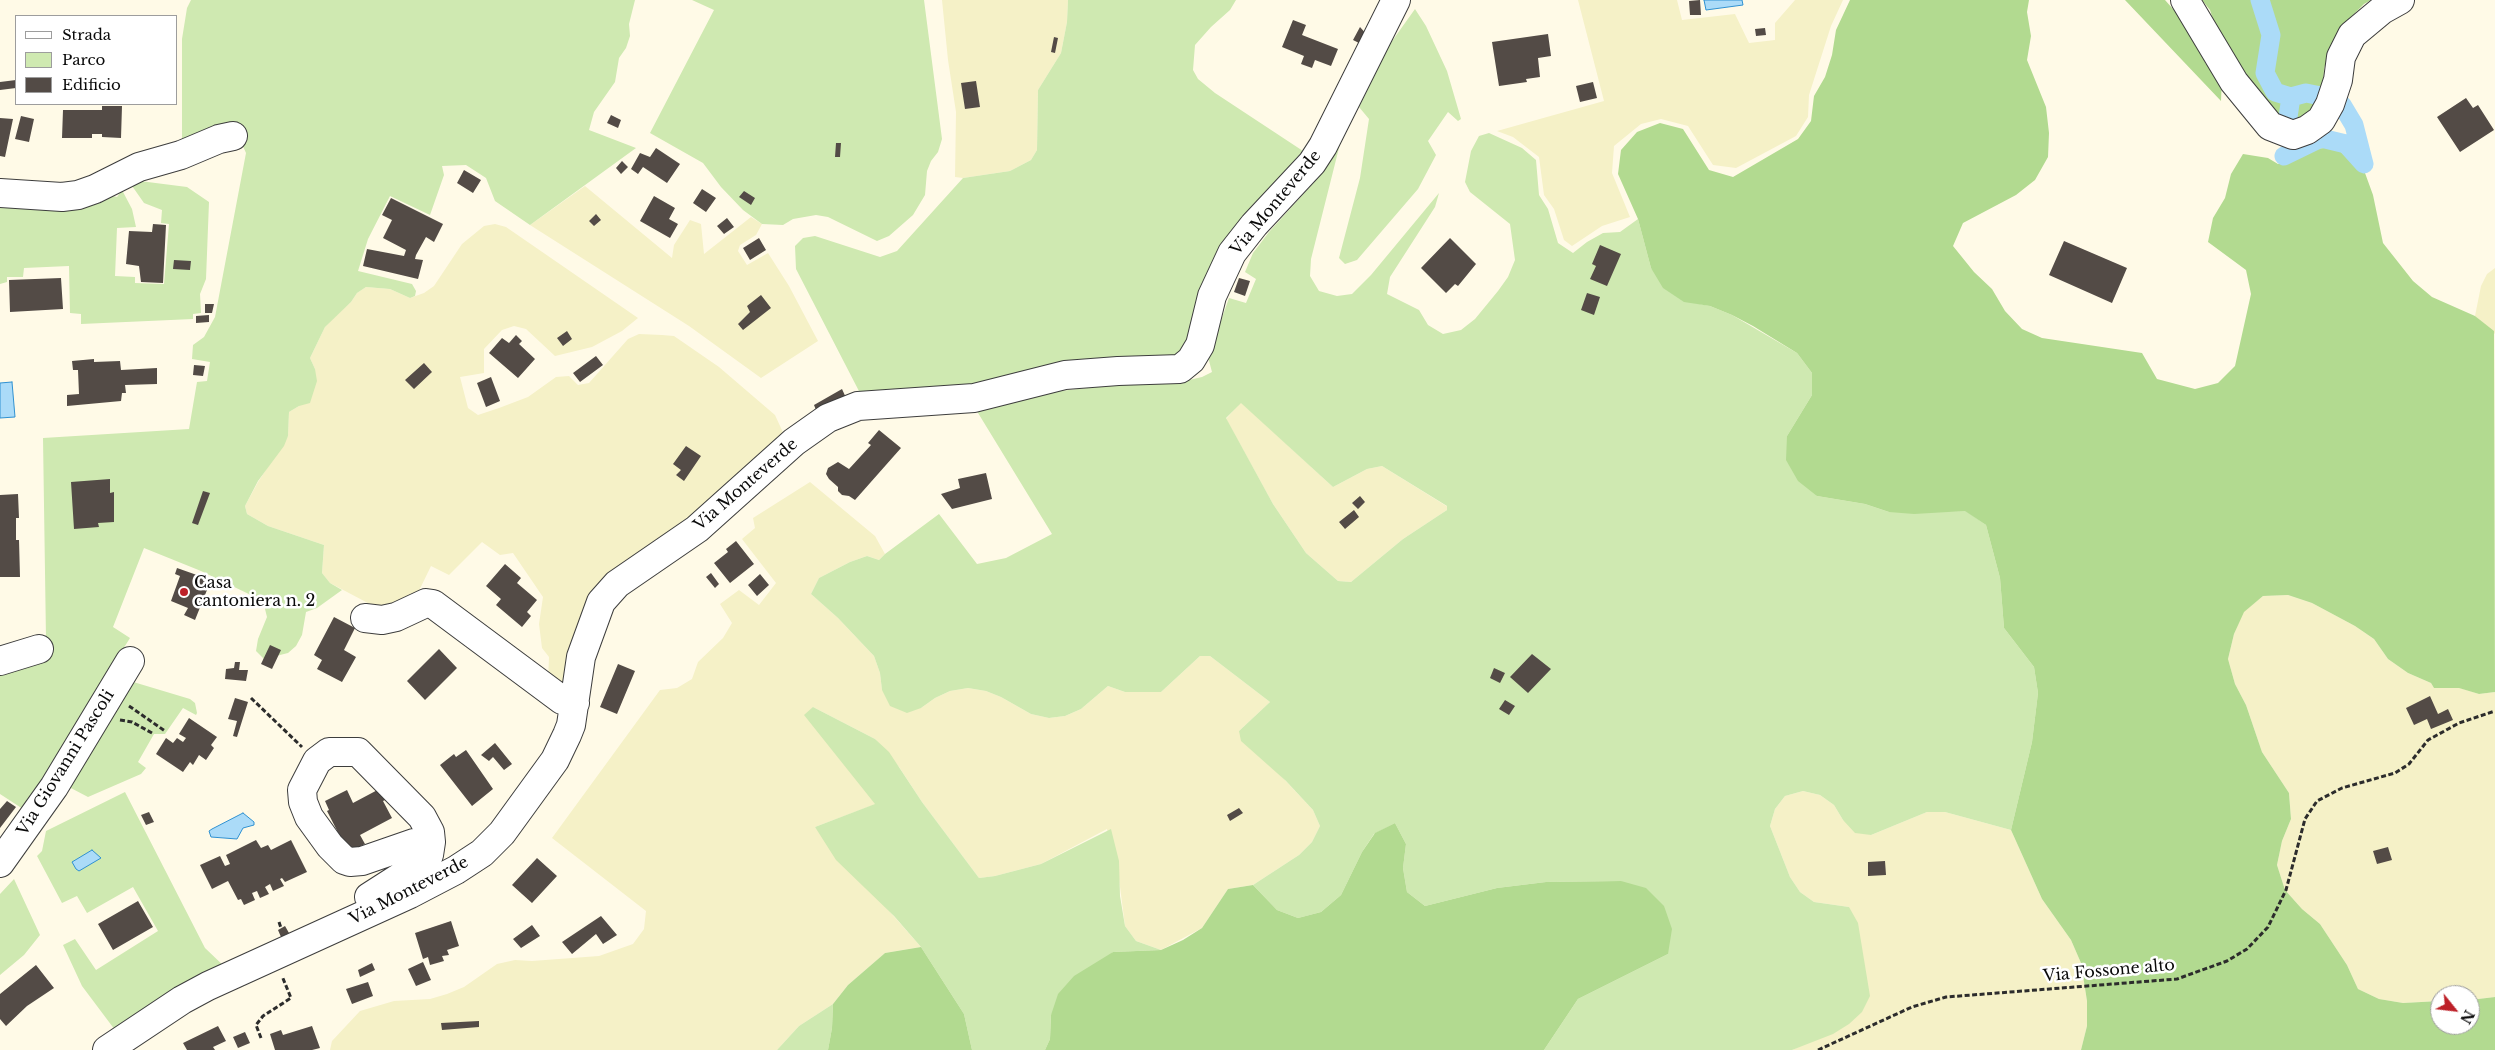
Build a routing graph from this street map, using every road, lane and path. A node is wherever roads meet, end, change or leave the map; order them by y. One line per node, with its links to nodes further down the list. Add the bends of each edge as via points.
1 (1396, 0): 12 (street, Via Monteverde, via 1324,146 1232,253 1212,296 1200,344 1191,360 1180,369 1064,376 974,398 858,406 828,418 794,442 697,529 617,584 602,602 590,629 581,657)
2 (2185, 0): 3 (street, via 2234,82 2270,126 2293,135 2321,120 2330,104 2341,57 2352,35 2382,10)
3 (2400, 0)
4 (233, 136): 5 (street, via 139,167 78,195 62,198)
5 (0, 193)
6 (365, 618): 12 (street, via 389,619 426,603 433,604 562,700)
7 (39, 648): 8 (street)
8 (0, 661)
9 (130, 661): 10 (street, Via Giovanni Pascoli)
10 (111, 693): 14 (street, Via Giovanni Pascoli); 15 (path, via 120,696)
11 (251, 698): 17 (path)
12 (575, 703): 20 (street, Via Monteverde, via 571,725 555,760 502,833 482,853 456,870)
13 (2495, 712): 26 (path, Via Fossone alto, via 2459,723 2428,740 2409,764 2396,773 2342,788 2317,801 2305,819 2286,890 2268,927 2247,949 2227,961 2176,980 1946,997 1912,1007)
14 (96, 719): 16 (path, via 106,716 132,722); 19 (street, Via Giovanni Pascoli, via 54,787)
15 (165, 731)
16 (152, 733)
17 (317, 761): 18 (street, via 329,752 358,752 422,817); 18 (street, via 302,790 303,802 330,846 344,860 362,861 414,843)
18 (431, 842): 20 (street, via 429,855 422,863 371,895 364,902)
19 (0, 863)
20 (358, 918): 25 (street, Via Monteverde, via 208,986)
21 (279, 922): 22 (path)
22 (281, 928)
23 (288, 991): 24 (path, via 291,998 263,1016 256,1025)
24 (260, 1038)
25 (106, 1050)
26 (1818, 1050)

